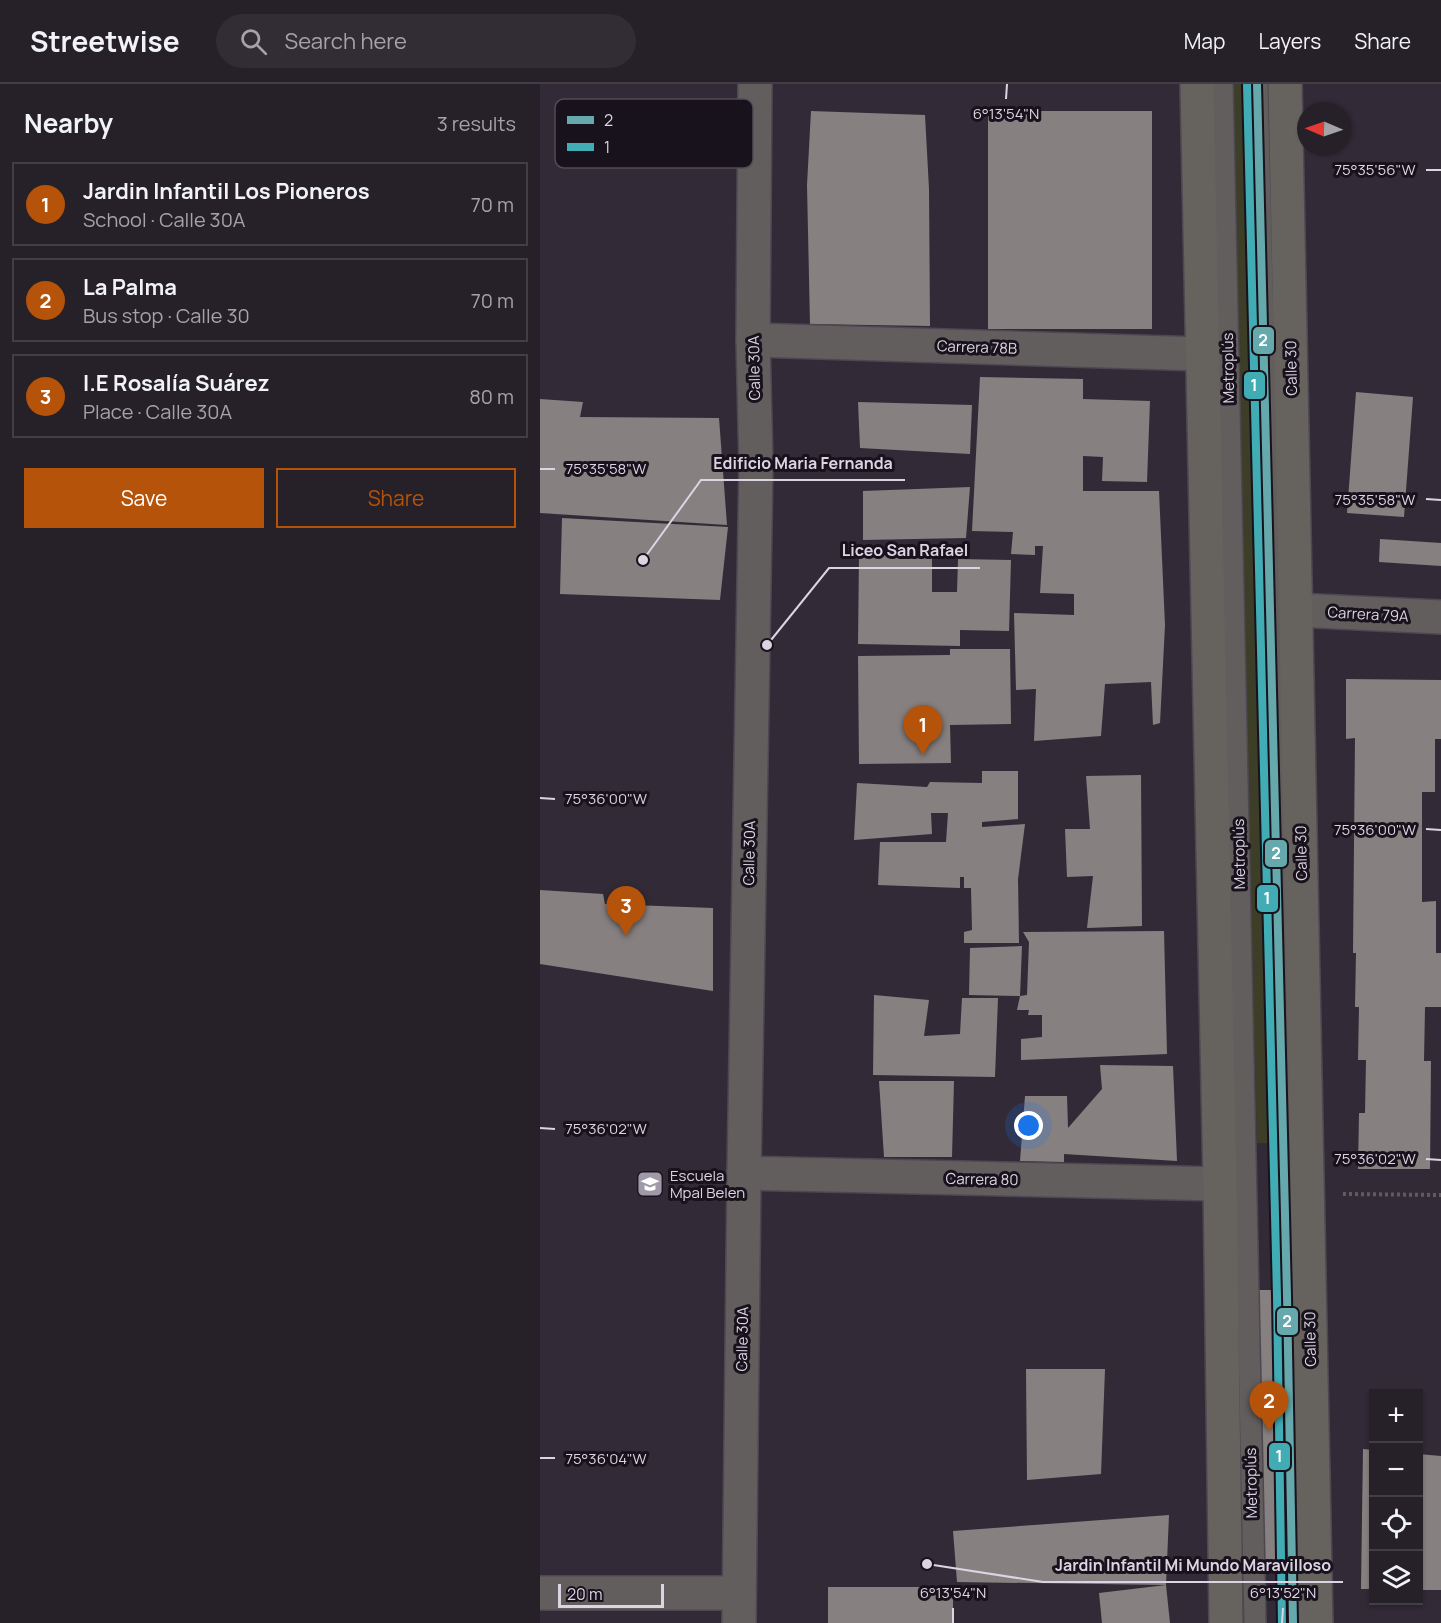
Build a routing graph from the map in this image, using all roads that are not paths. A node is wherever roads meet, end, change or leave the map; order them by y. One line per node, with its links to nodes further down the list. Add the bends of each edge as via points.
1 (755, 84): 6 (street, Calle 30A)
2 (1197, 84): 7 (main road)
3 (1222, 84): 15 (lane, Metroplús)
4 (1257, 84): 16 (lane)
5 (1285, 84): 8 (main road, Calle 30)
6 (753, 340): 7 (street, Carrera 78B); 10 (street, Calle 30A, via 756,465)
7 (1202, 354): 11 (main road)
8 (1296, 610): 9 (street, Carrera 79A); 17 (main road, Calle 30)
9 (1441, 617)
10 (744, 1173): 11 (street, Carrera 80); 13 (street, Calle 30A)
11 (1220, 1184): 14 (main road)
12 (540, 1593): 13 (street)
13 (739, 1608)
14 (1226, 1623)
15 (1255, 1623)
16 (1293, 1623)
17 (1316, 1623)

